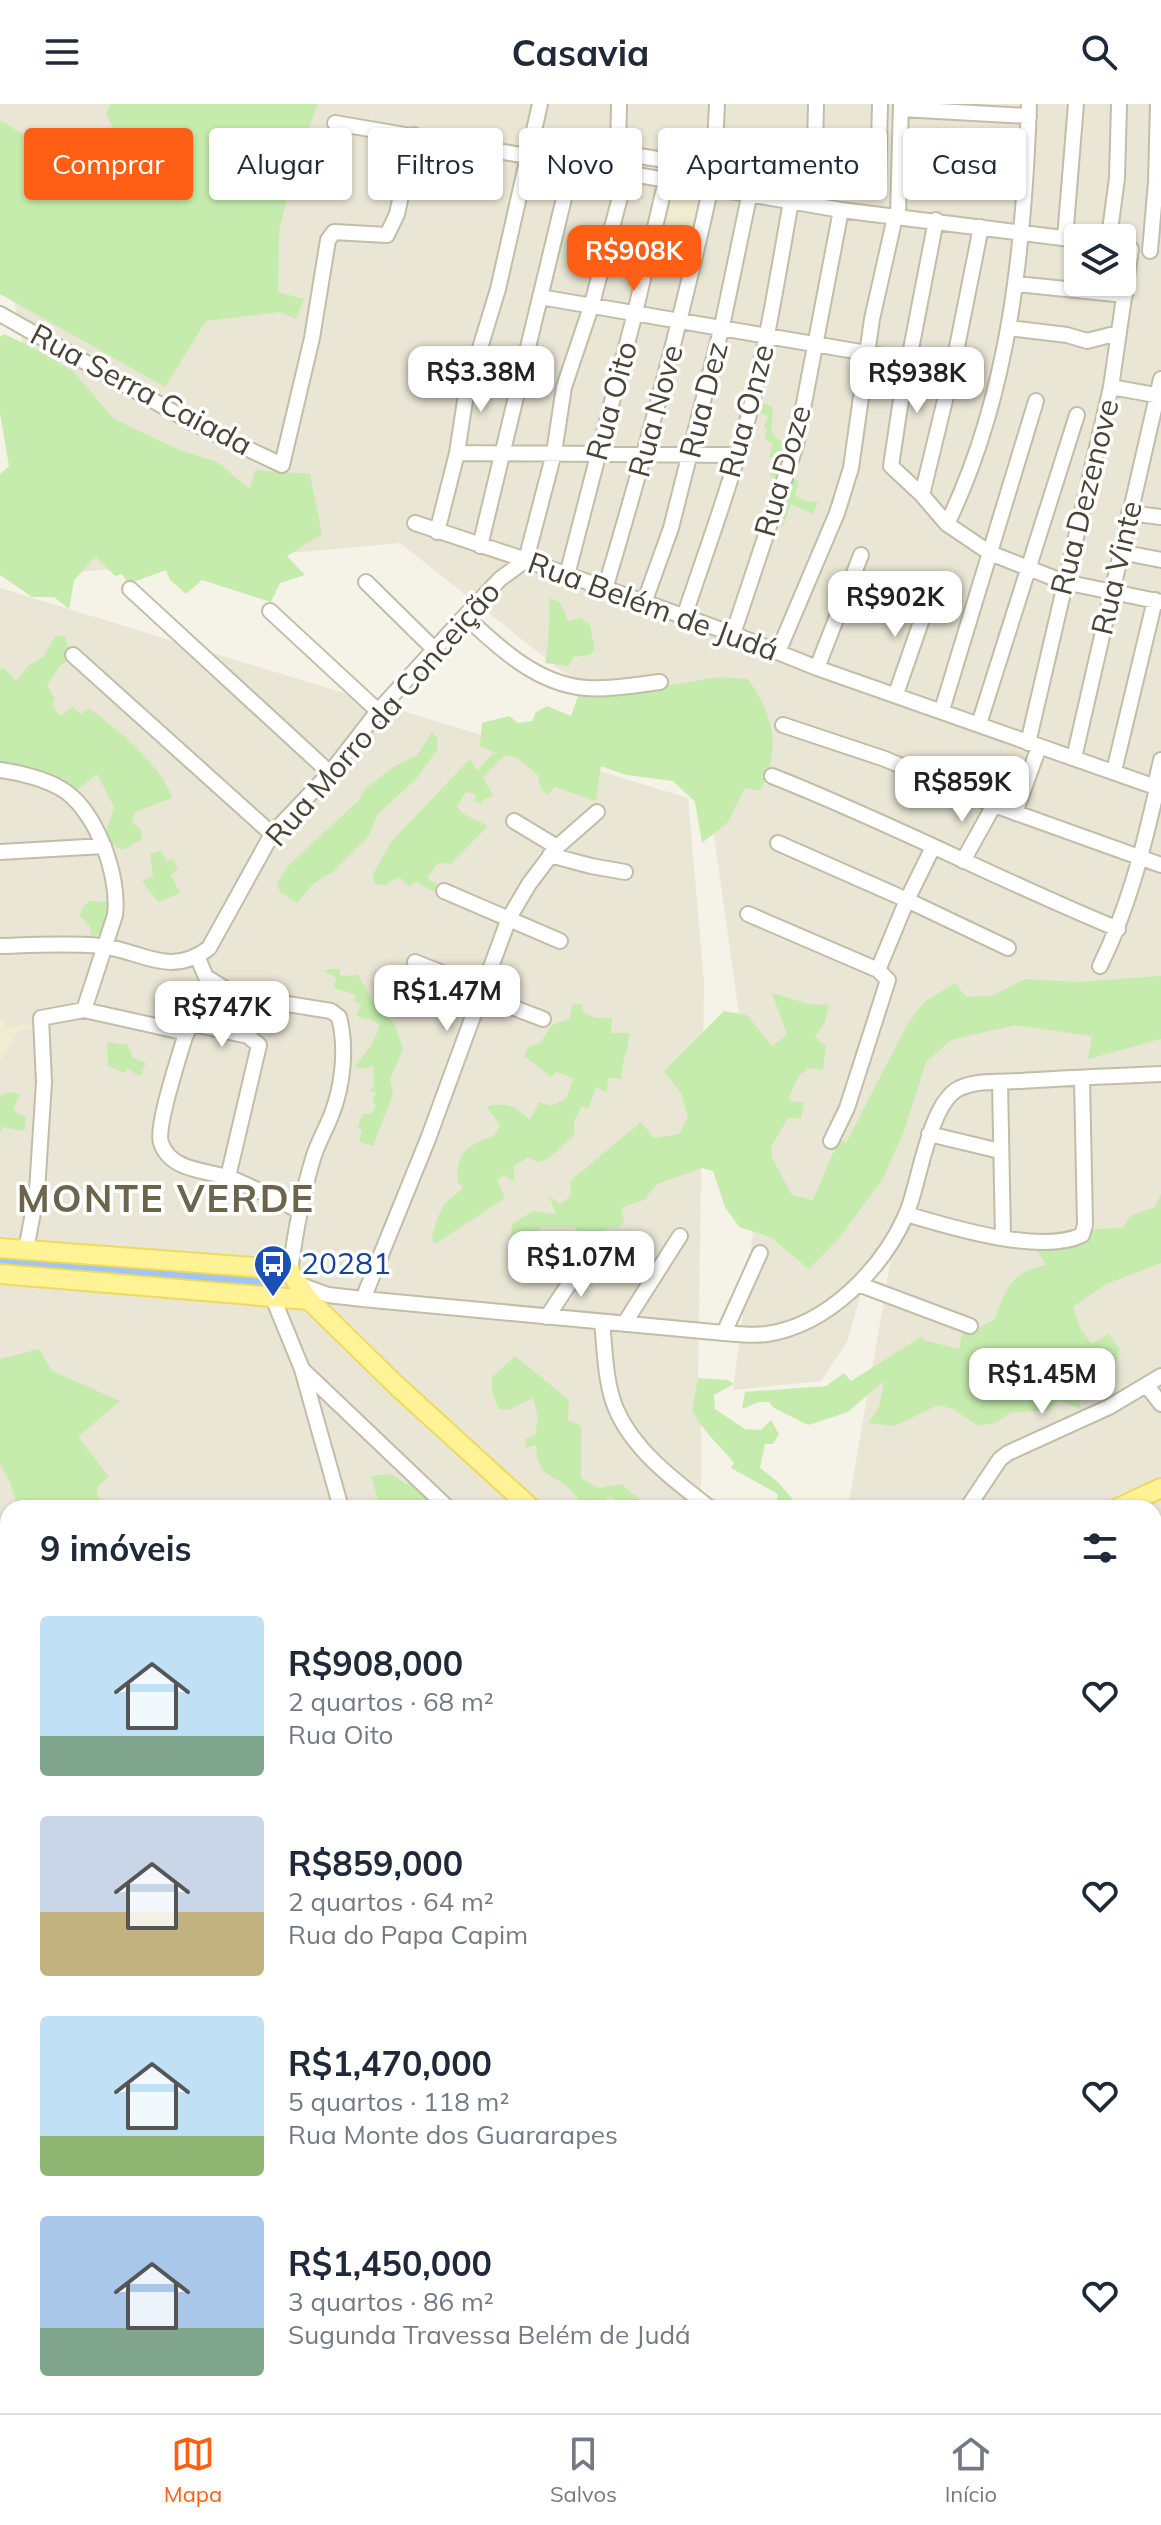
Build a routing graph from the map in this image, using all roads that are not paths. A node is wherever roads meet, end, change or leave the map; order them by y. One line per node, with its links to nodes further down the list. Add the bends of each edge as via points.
1 (540, 104): 13 (street)
2 (619, 104): 14 (street)
3 (717, 104): 15 (street)
4 (816, 104): 16 (street)
5 (880, 104): 17 (street)
6 (1076, 104): 30 (street)
7 (1119, 104): 31 (street)
8 (1158, 104): 35 (street)
9 (901, 106): 10 (street); 28 (street)
10 (1029, 110): 33 (street)
11 (335, 123): 12 (street)
12 (368, 128)
13 (535, 128)
14 (618, 128)
15 (716, 128)
16 (815, 128)
17 (879, 128)
18 (400, 200): 42 (street, Rua Serra Caiada, via 387,235 334,232 328,240 282,465 191,422)
19 (519, 200): 56 (street, via 466,394)
20 (564, 200): 39 (street)
21 (619, 200): 40 (street)
22 (661, 200): 41 (street, Rua Oito)
23 (708, 200): 43 (street, Rua Nove)
24 (748, 200): 44 (street, Rua Dez)
25 (786, 200): 26 (street)
26 (791, 201): 27 (street); 47 (street, Rua Onze)
27 (841, 210): 28 (street); 48 (street, Rua Doze)
28 (896, 216): 29 (street); 49 (street)
29 (936, 220): 32 (street); 63 (street, via 891,466)
30 (1072, 224)
31 (1111, 224)
32 (981, 227): 33 (street); 63 (street)
33 (1022, 234): 34 (street); 36 (street)
34 (1064, 238)
35 (1155, 252)
36 (1016, 284): 37 (street); 45 (street)
37 (1064, 289)
38 (1125, 296): 46 (street, Rua Dezenove)
39 (540, 297): 40 (street); 61 (street)
40 (592, 304): 41 (street); 57 (street, via 564,387)
41 (635, 313): 43 (street); 59 (street, Rua Oito)
42 (0, 314)
43 (681, 320): 44 (street); 58 (street, Rua Nove)
44 (722, 326): 47 (street); 60 (street, Rua Dez)
45 (1009, 328): 46 (street, via 1087,341); 67 (street, via 977,453)
46 (1118, 333): 52 (street, Rua Dezenove)
47 (768, 334): 48 (street); 62 (street, Rua Onze)
48 (815, 343): 49 (street); 88 (street, Rua Doze, via 796,445)
49 (867, 353): 50 (street); 90 (street, via 851,468)
50 (884, 356)
51 (1161, 379): 53 (street, Rua Vinte)
52 (1111, 387): 53 (street); 78 (street, Rua Dezenove)
53 (1160, 396): 64 (street, Rua Vinte)
54 (1036, 401): 71 (street)
55 (1077, 415): 75 (street)
56 (457, 453): 61 (street); 68 (street)
57 (554, 453): 59 (street); 61 (street); 73 (street)
58 (646, 453): 59 (street); 60 (street); 80 (street, Rua Nove)
59 (598, 454): 76 (street, Rua Oito)
60 (690, 454): 62 (street); 84 (street, Rua Dez)
61 (500, 455): 69 (street)
62 (738, 455): 87 (street, Rua Onze)
63 (922, 495): 67 (street)
64 (1129, 513): 65 (street); 70 (street, Rua Vinte)
65 (1161, 517)
66 (415, 523): 68 (street, Rua Belém de Judá)
67 (947, 524): 71 (street)
68 (437, 532): 69 (street, Rua Belém de Judá)
69 (480, 546): 73 (street, Rua Belém de Judá)
70 (1120, 552): 74 (street); 81 (street, Rua Vinte)
71 (990, 553): 75 (street); 95 (street)
72 (861, 555): 92 (street)
73 (526, 560): 76 (street, Rua Belém de Judá); 86 (street, Rua Morro da Conceição)
74 (1161, 560)
75 (1028, 569): 78 (street); 97 (street)
76 (567, 575): 80 (street, Rua Belém de Judá)
77 (366, 582): 89 (street)
78 (1064, 582): 81 (street); 99 (street, Rua Dezenove)
79 (130, 589): 104 (street)
80 (605, 589): 84 (street, Rua Belém de Judá)
81 (1111, 593): 83 (street); 100 (street, Rua Vinte)
82 (930, 596): 94 (street)
83 (1158, 601): 103 (street)
84 (644, 603): 87 (street, Rua Belém de Judá)
85 (270, 611): 96 (street)
86 (465, 616): 89 (street, Rua Morro da Conceição); 93 (street, via 524,665 560,683 586,688)
87 (684, 617): 88 (street, Rua Belém de Judá)
88 (733, 634): 90 (street, Rua Belém de Judá)
89 (435, 650): 96 (street, Rua Morro da Conceição)
90 (778, 652): 92 (street, Rua Belém de Judá)
91 (73, 655): 111 (street)
92 (817, 668): 94 (street, Rua Belém de Judá)
93 (660, 682)
94 (896, 694): 95 (street, Rua Belém de Judá)
95 (942, 710): 97 (street, Rua Belém de Judá)
96 (378, 711): 104 (street, Rua Morro da Conceição)
97 (979, 724): 99 (street, Rua Belém de Judá)
98 (783, 725): 107 (street, via 885,759)
99 (1033, 745): 100 (street, Rua Belém de Judá); 109 (street, Rua Dezenove)
100 (1074, 758): 103 (street, Rua Belém de Judá)
101 (1161, 760): 106 (street)
102 (0, 770): 113 (street, via 62,789 84,810)
103 (1114, 771): 106 (street, Rua Belém de Judá)
104 (330, 773): 111 (street, Rua Morro da Conceição)
105 (772, 776): 114 (street)
106 (1158, 788): 117 (street)
107 (994, 805): 109 (street); 118 (street)
108 (597, 812): 115 (street)
109 (1015, 813): 117 (street)
110 (514, 821): 115 (street)
111 (272, 834): 130 (street, Rua Morro da Conceição, via 209,948)
112 (778, 843): 122 (street)
113 (104, 846): 116 (street); 128 (street, via 117,900)
114 (933, 847): 118 (street); 122 (street)
115 (554, 851): 120 (street); 124 (street)
116 (0, 852)
117 (1141, 858): 119 (street); 125 (street)
118 (963, 861): 125 (street)
119 (1161, 865)
120 (625, 872)
121 (444, 891): 124 (street)
122 (907, 900): 129 (street); 133 (street)
123 (748, 914): 133 (street)
124 (509, 918): 126 (street); 134 (street)
125 (1118, 929): 132 (street)
126 (560, 941)
127 (0, 946): 128 (street)
128 (105, 947): 130 (street, via 167,963); 135 (street)
129 (1008, 948)
130 (197, 956): 145 (street, via 206,977 237,996 331,1011 339,1017 339,1090)
131 (415, 962): 134 (street)
132 (1100, 966)
133 (882, 974): 142 (street, via 888,982)
134 (482, 992): 136 (street); 157 (street)
135 (84, 1010): 137 (street); 150 (street, via 41,1018 44,1082 37,1191)
136 (543, 1019)
137 (187, 1031): 144 (street, via 164,1112 161,1143 180,1164); 144 (street, via 192,1023 257,1041)
138 (1161, 1074): 139 (street)
139 (1082, 1078): 140 (street); 148 (street, via 1082,1235 1033,1241)
140 (1000, 1082): 141 (street, via 959,1088); 143 (street)
141 (929, 1134): 143 (street); 146 (street)
142 (831, 1141)
143 (1000, 1151): 148 (street)
144 (228, 1177): 145 (street)
145 (298, 1210): 154 (street)
146 (906, 1214): 148 (street); 155 (street)
147 (680, 1236): 161 (street)
148 (1003, 1238)
149 (0, 1248): 150 (main road)
150 (26, 1250): 154 (main road, via 253,1267)
151 (760, 1253): 163 (street)
152 (585, 1260): 159 (street)
153 (0, 1274): 156 (main road)
154 (294, 1278): 157 (street, via 328,1295); 158 (main road)
155 (858, 1284): 162 (street); 163 (street, via 824,1312 771,1334)
156 (273, 1298): 158 (main road); 164 (street)
157 (363, 1299): 159 (street)
158 (309, 1300): 171 (main road)
159 (547, 1317): 160 (street)
160 (602, 1322): 161 (street); 172 (street, via 616,1411 654,1462)
161 (624, 1324): 163 (street)
162 (970, 1326)
163 (724, 1333)
164 (302, 1369): 169 (street); 170 (street)
165 (1161, 1376): 166 (street)
166 (1147, 1386): 167 (street); 173 (street, via 1008,1453)
167 (1161, 1404)
168 (1161, 1488): 174 (main road)
169 (339, 1500)
170 (440, 1500)
171 (522, 1500)
172 (700, 1500)
173 (973, 1500)
174 (1135, 1500)

